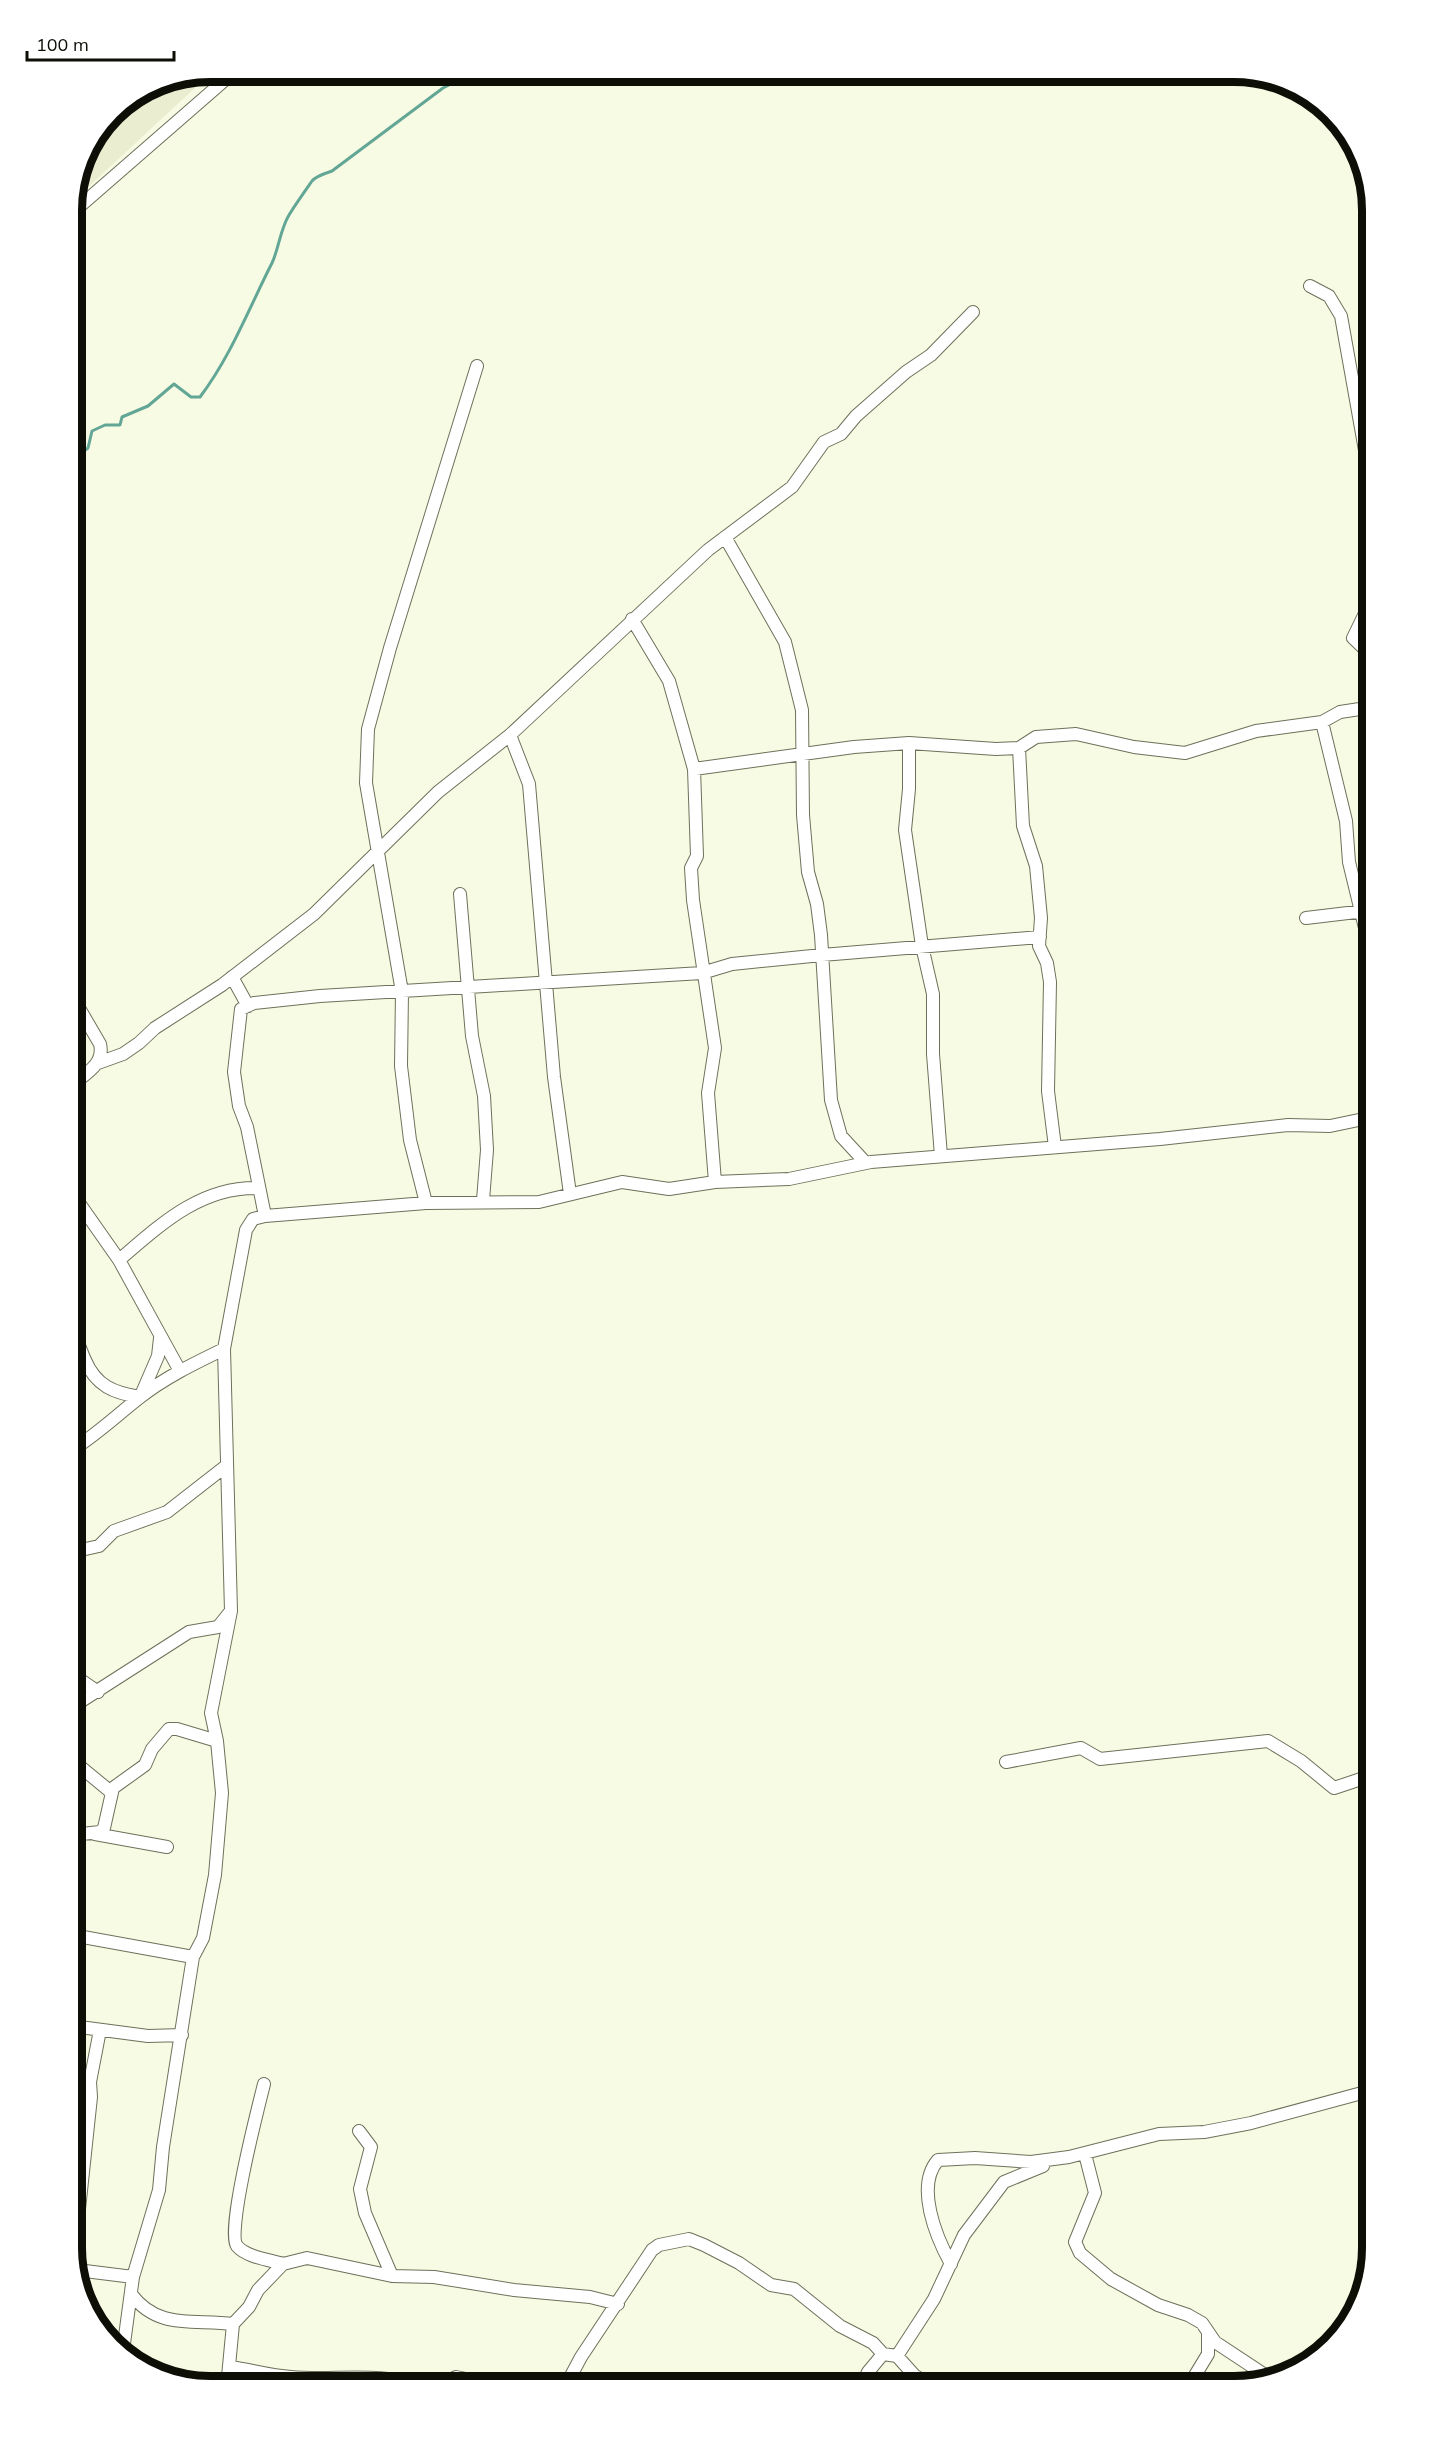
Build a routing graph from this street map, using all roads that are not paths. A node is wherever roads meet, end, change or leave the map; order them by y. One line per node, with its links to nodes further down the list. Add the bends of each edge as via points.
1 (222, 82): 2 (street)
2 (83, 203)
3 (1310, 286): 6 (street, via 1329,296 1341,316)
4 (973, 312): 7 (street, via 931,355 898,379 841,434 824,442 792,487)
5 (477, 366): 18 (street, via 368,729 366,783)
6 (1362, 429)
7 (725, 537): 8 (street); 16 (street, via 785,642 802,710)
8 (632, 619): 13 (street); 17 (street, via 669,681)
9 (1362, 620): 10 (street, via 1353,638)
10 (1362, 647)
11 (1362, 708): 12 (street, via 1340,712)
12 (1322, 722): 15 (street, via 1256,731 1185,753 1076,734 1036,737); 20 (street, via 1346,821 1349,862)
13 (510, 735): 18 (street, via 438,792); 28 (street, via 529,784)
14 (909, 743): 15 (street); 16 (street); 24 (street, via 905,830)
15 (1019, 748): 23 (street, via 1023,826 1036,866)
16 (800, 755): 17 (street); 25 (street, via 808,872 817,904)
17 (694, 769): 26 (street, via 696,856 691,868)
18 (379, 850): 27 (street, via 314,914); 30 (street)
19 (460, 894): 29 (street)
20 (1362, 897)
21 (1362, 912): 22 (street)
22 (1306, 918)
23 (1040, 937): 24 (street); 36 (street, via 1050,982 1048,1091)
24 (922, 946): 25 (street); 37 (street, via 933,994)
25 (822, 954): 26 (street, via 732,964); 38 (street, via 831,1100 841,1136)
26 (702, 973): 28 (street); 39 (street, via 715,1048 708,1093)
27 (232, 977): 31 (street); 33 (street, via 123,1054)
28 (546, 982): 29 (street); 41 (street)
29 (470, 987): 30 (street); 42 (street, via 472,1036 484,1096 487,1150)
30 (402, 992): 31 (street, via 320,996); 43 (street, via 401,1066 410,1140)
31 (248, 1006): 40 (street, via 241,1009 234,1072)
32 (83, 1014): 33 (street, via 100,1044)
33 (98, 1063): 34 (street)
34 (83, 1076)
35 (1362, 1119): 36 (street, via 1330,1126 1288,1125)
36 (1055, 1147): 37 (street)
37 (941, 1156): 38 (street)
38 (865, 1162): 39 (street, via 789,1179)
39 (715, 1182): 41 (street, via 669,1189 622,1182)
40 (259, 1188): 45 (street); 46 (street, via 240,1188 200,1198)
41 (570, 1194): 42 (street, via 539,1202)
42 (483, 1200): 43 (street)
43 (426, 1203): 45 (street)
44 (83, 1208): 46 (street)
45 (265, 1216): 48 (street, via 253,1219 246,1230)
46 (119, 1260): 47 (street)
47 (160, 1338): 50 (street); 51 (street, via 150,1379)
48 (224, 1349): 50 (street); 53 (street)
49 (82, 1352): 51 (street, via 98,1382 117,1393)
50 (180, 1371): 51 (street)
51 (140, 1397): 52 (street)
52 (82, 1444)
53 (226, 1466): 54 (street, via 167,1512 114,1532 99,1546); 55 (street)
54 (82, 1550)
55 (231, 1611): 57 (street, via 218,1627 189,1632); 59 (street, via 211,1713)
56 (82, 1681): 57 (street)
57 (98, 1692): 58 (street)
58 (82, 1701)
59 (217, 1741): 63 (street, via 169,1730 152,1749 145,1765); 68 (street, via 222,1792 215,1875 203,1938)
60 (1006, 1762): 62 (street, via 1081,1748 1100,1759 1268,1741 1334,1788)
61 (82, 1768): 63 (street)
62 (1362, 1779)
63 (111, 1792): 64 (street, via 104,1828)
64 (95, 1834): 65 (street); 66 (street)
65 (82, 1835)
66 (167, 1847)
67 (82, 1937): 68 (street)
68 (194, 1957): 71 (street)
69 (82, 2027): 70 (street)
70 (100, 2030): 71 (street, via 148,2036); 73 (street)
71 (182, 2035): 84 (street, via 159,2190)
72 (82, 2080): 73 (street)
73 (90, 2082): 79 (street)
74 (264, 2084): 80 (street, via 233,2240 248,2253)
75 (1362, 2093): 77 (street, via 1258,2121 1204,2132 1159,2134)
76 (359, 2131): 83 (street, via 371,2147 360,2189 365,2213)
77 (1085, 2154): 78 (street); 88 (street, via 1095,2193 1075,2241 1080,2253 1111,2279 1158,2305 1188,2315)
78 (1069, 2157): 81 (street, via 1004,2182 964,2235); 81 (street, via 1031,2162 938,2160 930,2169 926,2187 938,2239)
79 (82, 2181)
80 (283, 2264): 83 (street, via 307,2258); 87 (street)
81 (951, 2264): 91 (street, via 934,2299)
82 (85, 2271): 84 (street)
83 (392, 2276): 86 (street, via 434,2277)
84 (133, 2277): 85 (street)
85 (131, 2294): 87 (street, via 141,2308 154,2316); 89 (street)
86 (618, 2304): 90 (street, via 652,2250 659,2245 689,2240 740,2263 771,2285 794,2289 840,2325 873,2343); 96 (street)
87 (233, 2324): 92 (street)
88 (1208, 2332): 93 (street, via 1215,2342); 99 (street, via 1208,2354)
89 (124, 2343)
90 (882, 2354): 91 (street); 97 (street)
91 (897, 2356): 98 (street)
92 (231, 2367): 94 (street); 95 (street)
93 (1262, 2373)
94 (229, 2376)
95 (281, 2376)
96 (571, 2376)
97 (866, 2376)
98 (917, 2376)
99 (1195, 2376)

